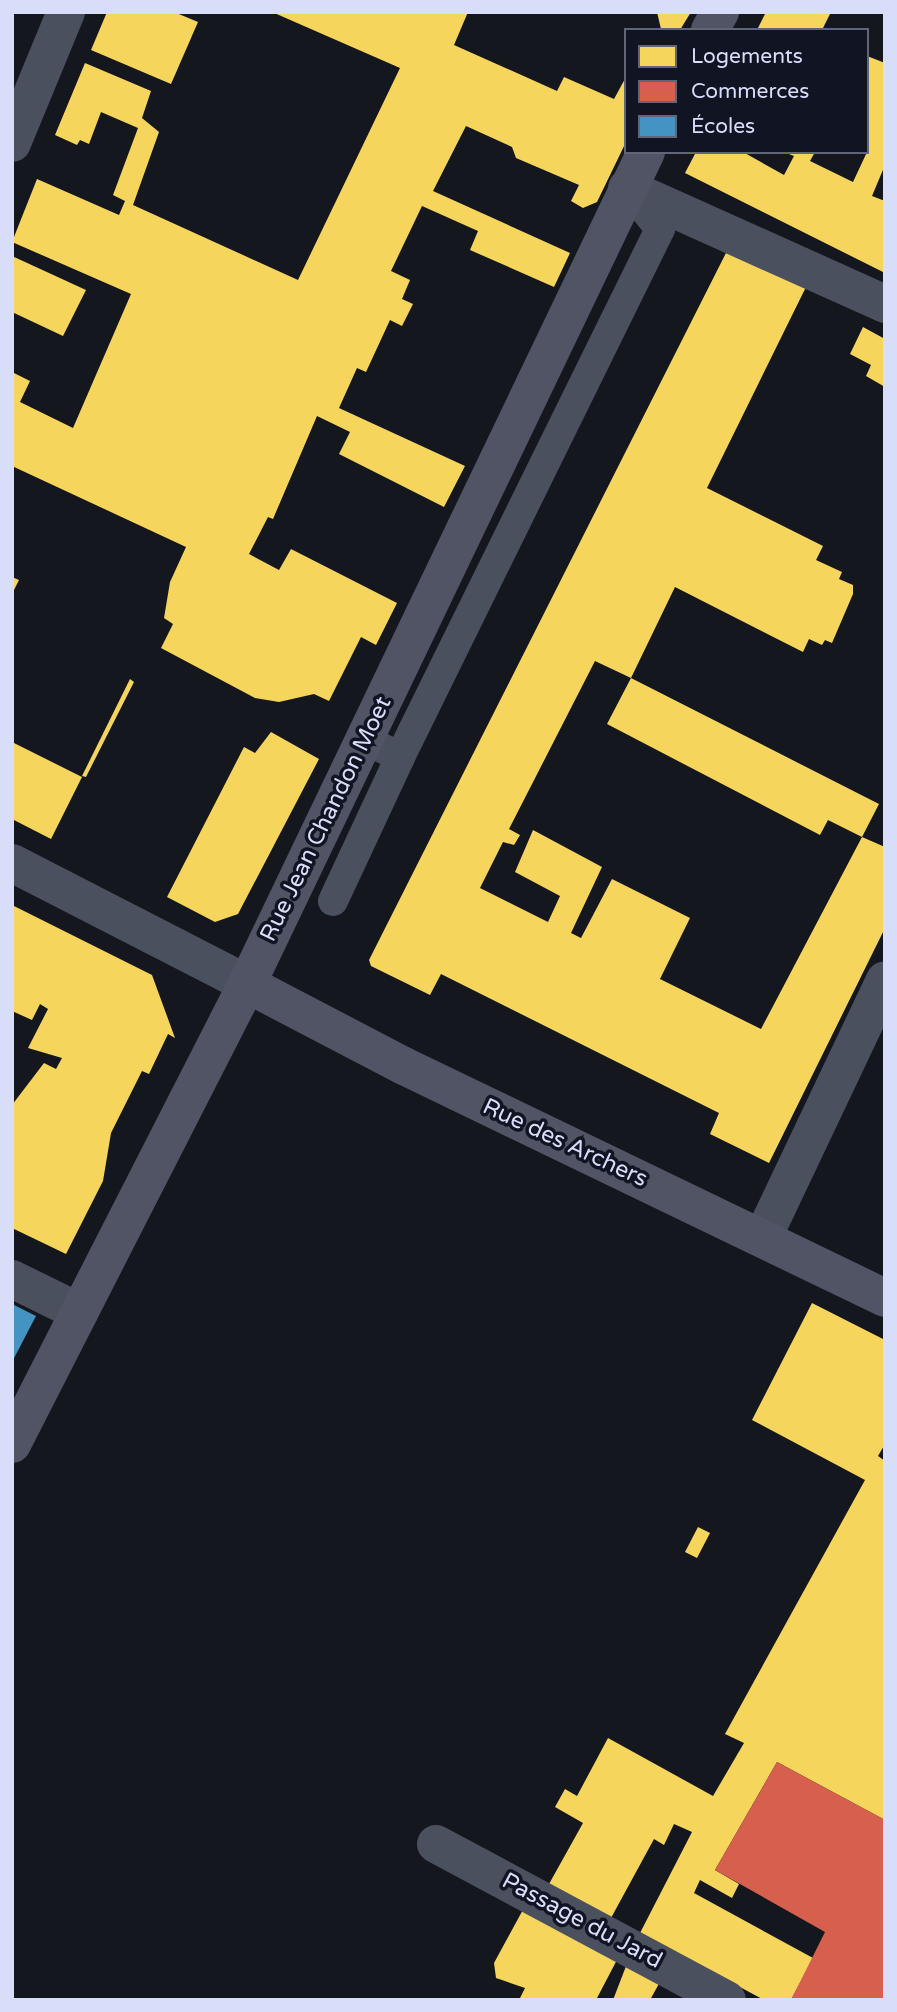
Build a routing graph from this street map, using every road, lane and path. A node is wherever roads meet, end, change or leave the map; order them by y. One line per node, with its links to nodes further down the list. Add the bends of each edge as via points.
1 (66, 12): 4 (street)
2 (720, 12): 3 (main road)
3 (711, 28)
4 (12, 143)
5 (645, 154): 6 (main road, Rue Jean Chandon Moet)
6 (627, 188): 7 (street); 8 (main road, Rue Jean Chandon Moet); 9 (lane, via 660,229)
7 (885, 304)
8 (364, 739): 9 (lane); 13 (main road, Rue Jean Chandon Moet)
9 (400, 757): 11 (lane)
10 (12, 863): 13 (street)
11 (333, 901)
12 (885, 980): 14 (street)
13 (247, 984): 14 (main road, Rue des Archers, via 404,1066); 17 (main road, Rue Jean Chandon Moet)
14 (763, 1237): 16 (main road, Rue des Archers)
15 (12, 1279): 17 (street)
16 (885, 1298)
17 (79, 1312): 18 (main road, Rue Jean Chandon Moet)
18 (12, 1444)
19 (436, 1844): 20 (street, Passage du Jard)
20 (727, 2000)

